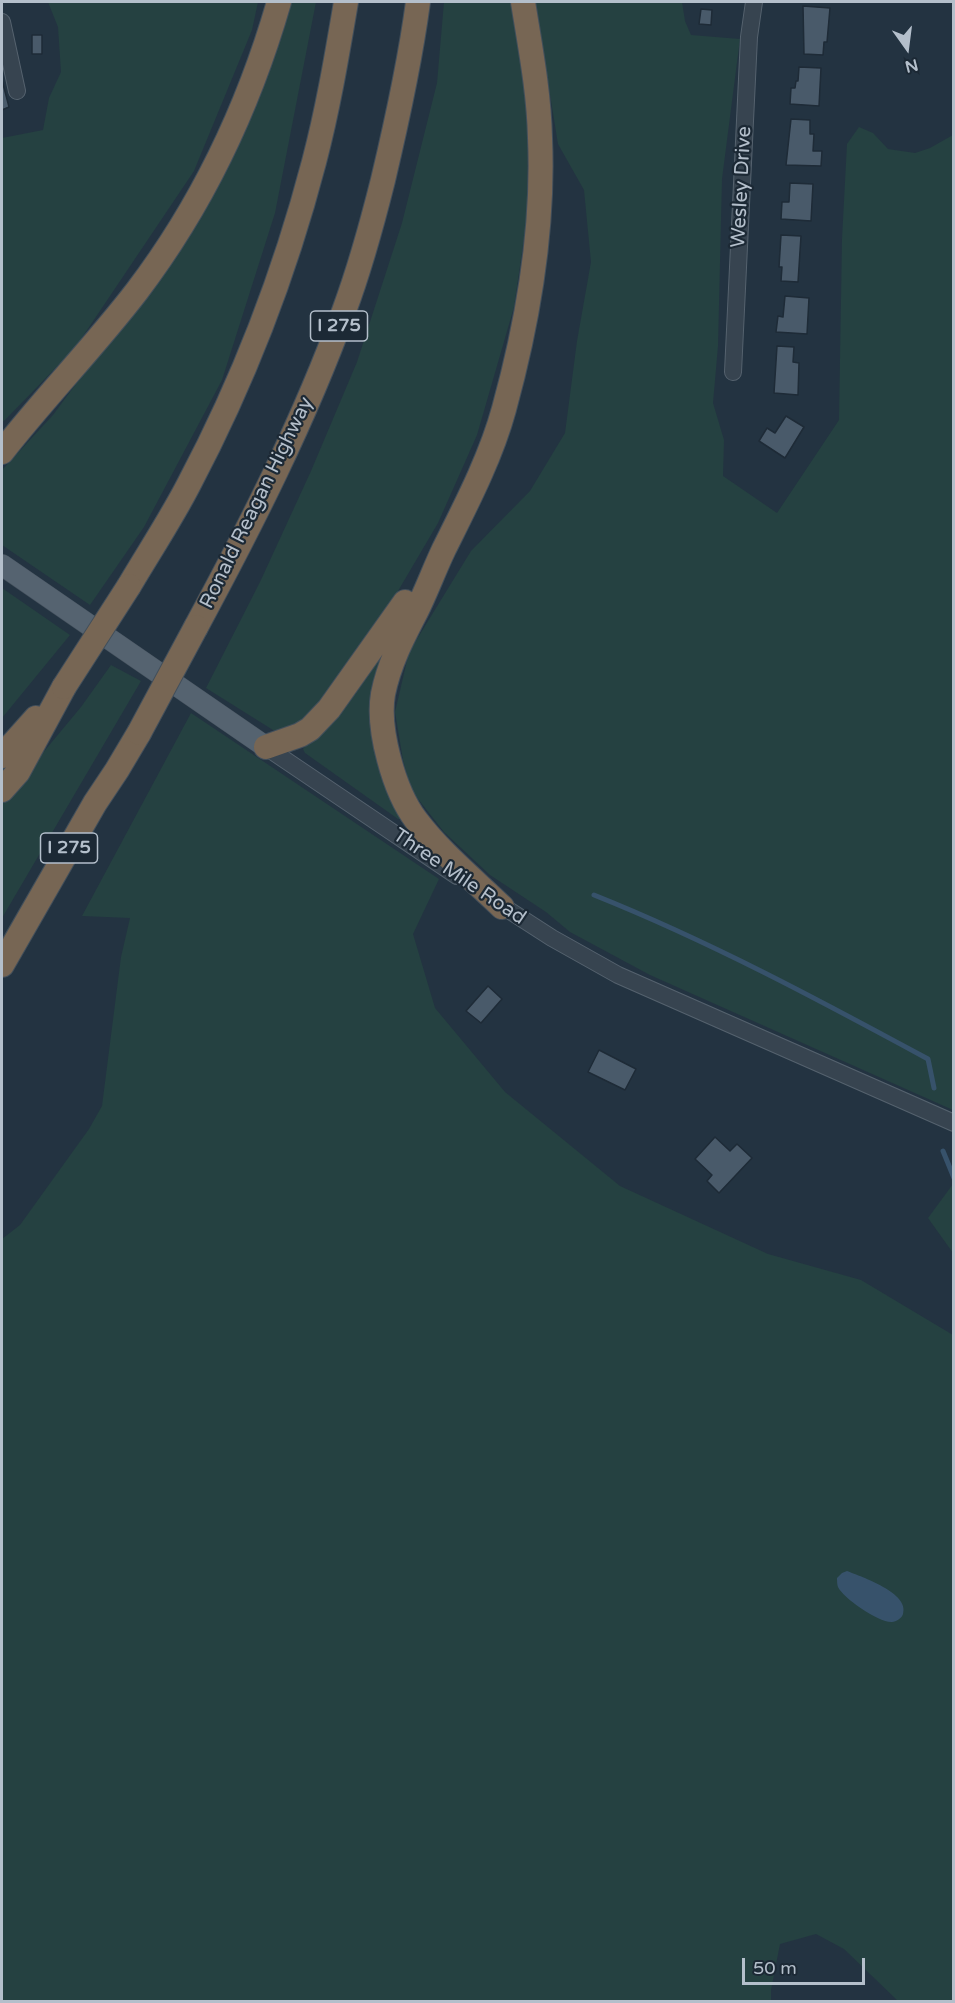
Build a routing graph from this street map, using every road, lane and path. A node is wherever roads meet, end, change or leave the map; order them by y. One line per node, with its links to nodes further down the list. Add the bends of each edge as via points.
1 (279, 2): 9 (highway, via 240,116 167,249)
2 (346, 2): 12 (highway, bridge, via 314,163 257,339 189,485)
3 (418, 2): 17 (highway, Ronald Reagan Highway / I 275, bridge, via 403,90 373,218 345,309 289,447 139,733)
4 (523, 2): 10 (highway, via 540,138 538,221 526,320 503,412 474,488)
5 (754, 2): 8 (street, Wesley Drive, via 749,37)
6 (2, 22): 7 (street)
7 (17, 91)
8 (733, 372)
9 (5, 445)
10 (440, 558): 13 (highway, via 329,710 300,735); 16 (highway, via 390,669 383,696 388,757 414,818)
11 (2, 565): 13 (main road, Three Mile Road)
12 (64, 687): 14 (highway); 15 (highway, via 18,772)
13 (266, 747): 16 (street, Three Mile Road)
14 (2, 756)
15 (2, 790)
16 (502, 907): 18 (street, Three Mile Road, via 618,975)
17 (2, 965)
18 (954, 1123)

